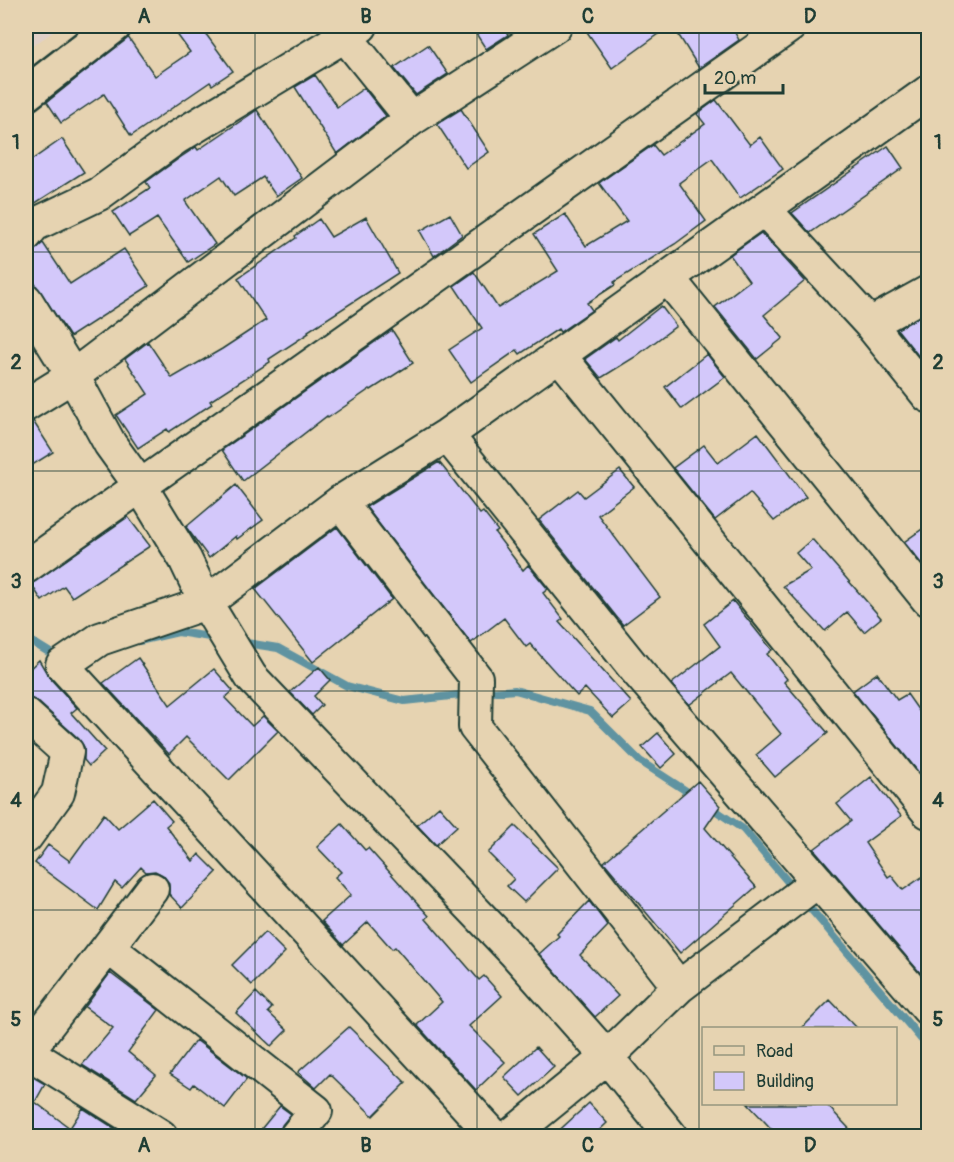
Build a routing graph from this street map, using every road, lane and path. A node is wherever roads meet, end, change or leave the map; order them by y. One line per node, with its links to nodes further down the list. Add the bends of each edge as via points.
1 (114, 26): 6 (street)
2 (555, 26): 7 (street)
3 (790, 26): 19 (street)
4 (347, 29): 7 (street); 9 (street, via 176,138 99,194 34,225)
5 (928, 92): 8 (street)
6 (26, 94)
7 (412, 119): 15 (street)
8 (764, 209): 10 (street); 13 (street)
9 (26, 235)
10 (668, 278): 14 (street); 22 (street)
11 (928, 292): 13 (street)
12 (26, 300): 15 (street)
13 (870, 324): 16 (street)
14 (559, 355): 18 (street); 25 (street)
15 (73, 376): 17 (street); 19 (street, via 110,444)
16 (928, 396)
17 (26, 405)
18 (447, 435): 20 (street); 28 (street, via 635,669)
19 (141, 487): 21 (street); 23 (street, via 185,559)
20 (340, 502): 23 (street); 30 (street, via 476,678 475,727)
21 (26, 567)
22 (928, 600)
23 (206, 603): 33 (street, via 250,677 514,952); 36 (street, via 100,639 62,665)
24 (26, 716): 26 (street, via 67,752 58,793)
25 (928, 812)
26 (26, 837)
27 (152, 890): 29 (street)
28 (805, 890): 30 (street); 31 (street)
29 (108, 947): 32 (street); 35 (street, via 316,1111)
30 (679, 987): 33 (street)
31 (928, 1010)
32 (26, 1053): 34 (street)
33 (607, 1057): 37 (street); 38 (street)
34 (161, 1137)
35 (296, 1137)
36 (494, 1137)
37 (510, 1137)
38 (671, 1137)

